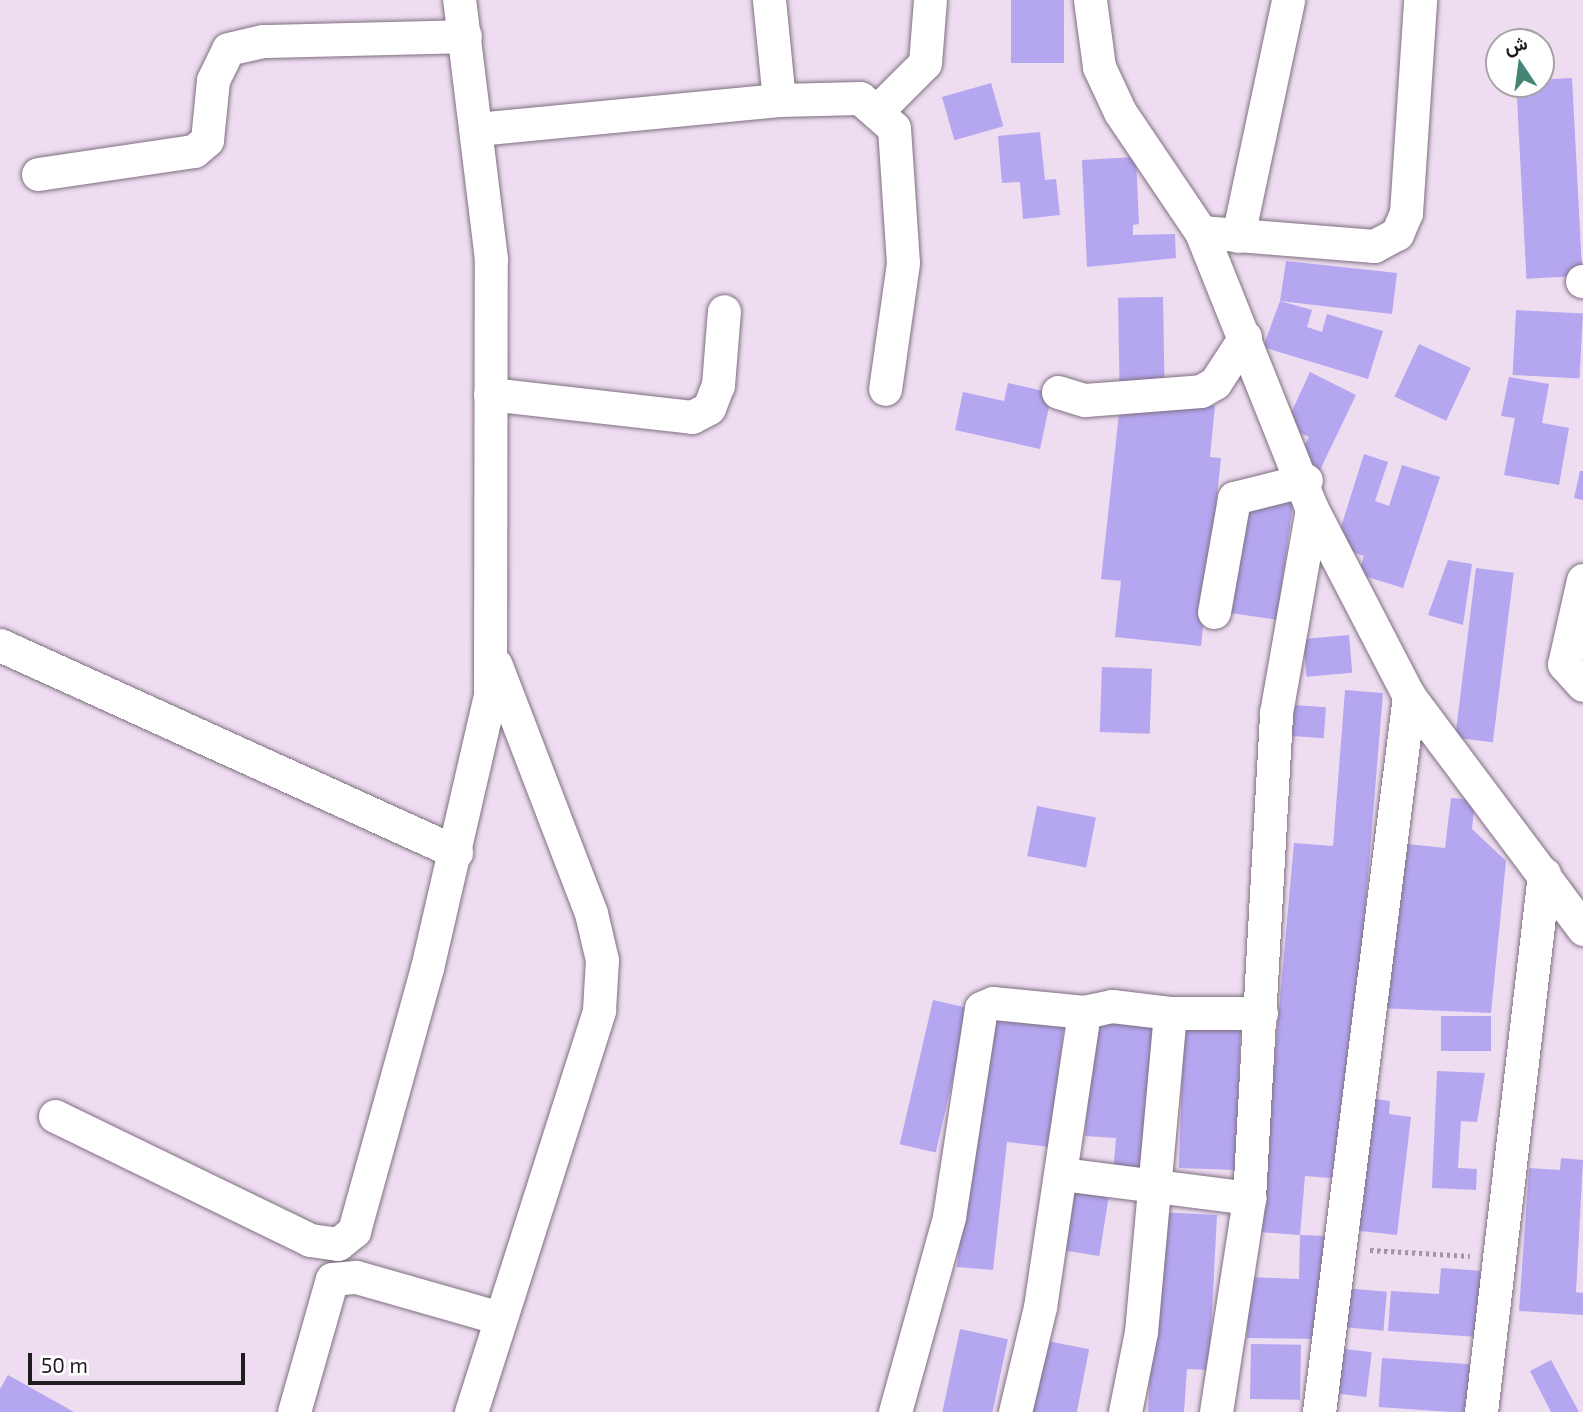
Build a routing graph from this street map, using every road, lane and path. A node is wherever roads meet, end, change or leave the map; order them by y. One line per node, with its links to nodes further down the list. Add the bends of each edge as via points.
1 (459, 0): 7 (street)
2 (769, 0): 8 (street)
3 (930, 0): 9 (street, via 925,63)
4 (1090, 0): 12 (street, via 1099,67 1119,112)
5 (1288, 0): 13 (street)
6 (1420, 0): 13 (street, via 1403,227 1374,246)
7 (465, 36): 10 (street); 11 (street, via 263,41 228,48 213,80 207,140 194,152)
8 (779, 100): 9 (street, via 860,98); 10 (street)
9 (878, 110): 16 (street, via 894,128 903,263)
10 (477, 129): 18 (street, via 491,259)
11 (38, 174)
12 (1201, 232): 13 (street); 15 (street)
13 (1238, 236)
14 (724, 311): 18 (street, via 718,385 709,408 692,417)
15 (1245, 337): 17 (street, via 1215,383 1201,391 1085,400); 19 (street)
16 (885, 389)
17 (1058, 392)
18 (490, 394): 23 (street)
19 (1309, 494): 21 (street, via 1234,498); 25 (street); 31 (street, via 1276,713)
20 (1583, 580): 24 (street, via 1564,664)
21 (1214, 612)
22 (0, 645): 26 (street)
23 (490, 649): 26 (street, via 484,732); 38 (street, via 591,913 602,960 599,1010)
24 (1583, 685)
25 (1409, 696): 27 (street); 36 (street)
26 (456, 852): 32 (street, via 349,1238 327,1245 310,1240)
27 (1544, 874): 28 (street); 37 (street)
28 (1583, 929)
29 (1084, 1012): 30 (street, via 1112,1006); 33 (street, via 1076,1039); 41 (street, via 993,1003 981,1008 949,1217)
30 (1170, 1013): 31 (street); 34 (street)
31 (1261, 1013): 35 (street)
32 (55, 1116)
33 (1062, 1174): 34 (street); 42 (street)
34 (1154, 1189): 35 (street); 43 (street, via 1141,1332)
35 (1249, 1198): 44 (street)
36 (1338, 1248): 37 (path); 45 (street)
37 (1499, 1257): 46 (street)
38 (500, 1318): 39 (street, via 356,1277 332,1279); 40 (street)
39 (293, 1412)
40 (471, 1412)
41 (895, 1412)
42 (1015, 1412)
43 (1125, 1412)
44 (1216, 1412)
45 (1319, 1412)
46 (1481, 1412)

